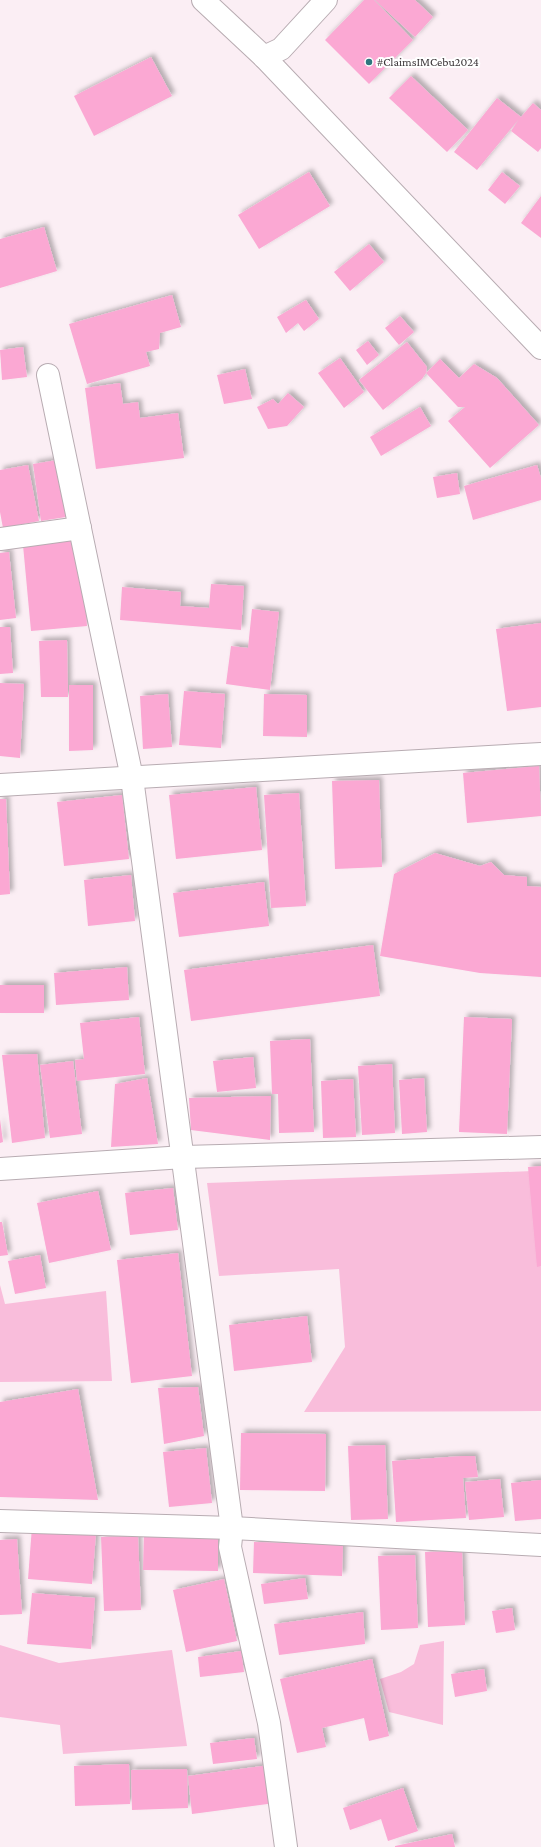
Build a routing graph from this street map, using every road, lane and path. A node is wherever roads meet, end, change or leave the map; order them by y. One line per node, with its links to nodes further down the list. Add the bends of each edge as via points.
1 (203, 0): 3 (street)
2 (326, 0): 3 (street, via 281,48)
3 (264, 58): 4 (street)
4 (541, 348)
5 (48, 375): 6 (street)
6 (80, 528): 7 (street); 9 (street)
7 (0, 539)
8 (541, 754): 9 (street)
9 (132, 778): 10 (street); 12 (street)
10 (0, 785)
11 (541, 1147): 12 (street)
12 (184, 1158): 13 (street); 15 (street)
13 (0, 1169)
14 (0, 1521): 15 (street)
15 (232, 1528): 16 (street); 17 (street, via 230,1547 269,1723)
16 (541, 1545)
17 (286, 1847)

